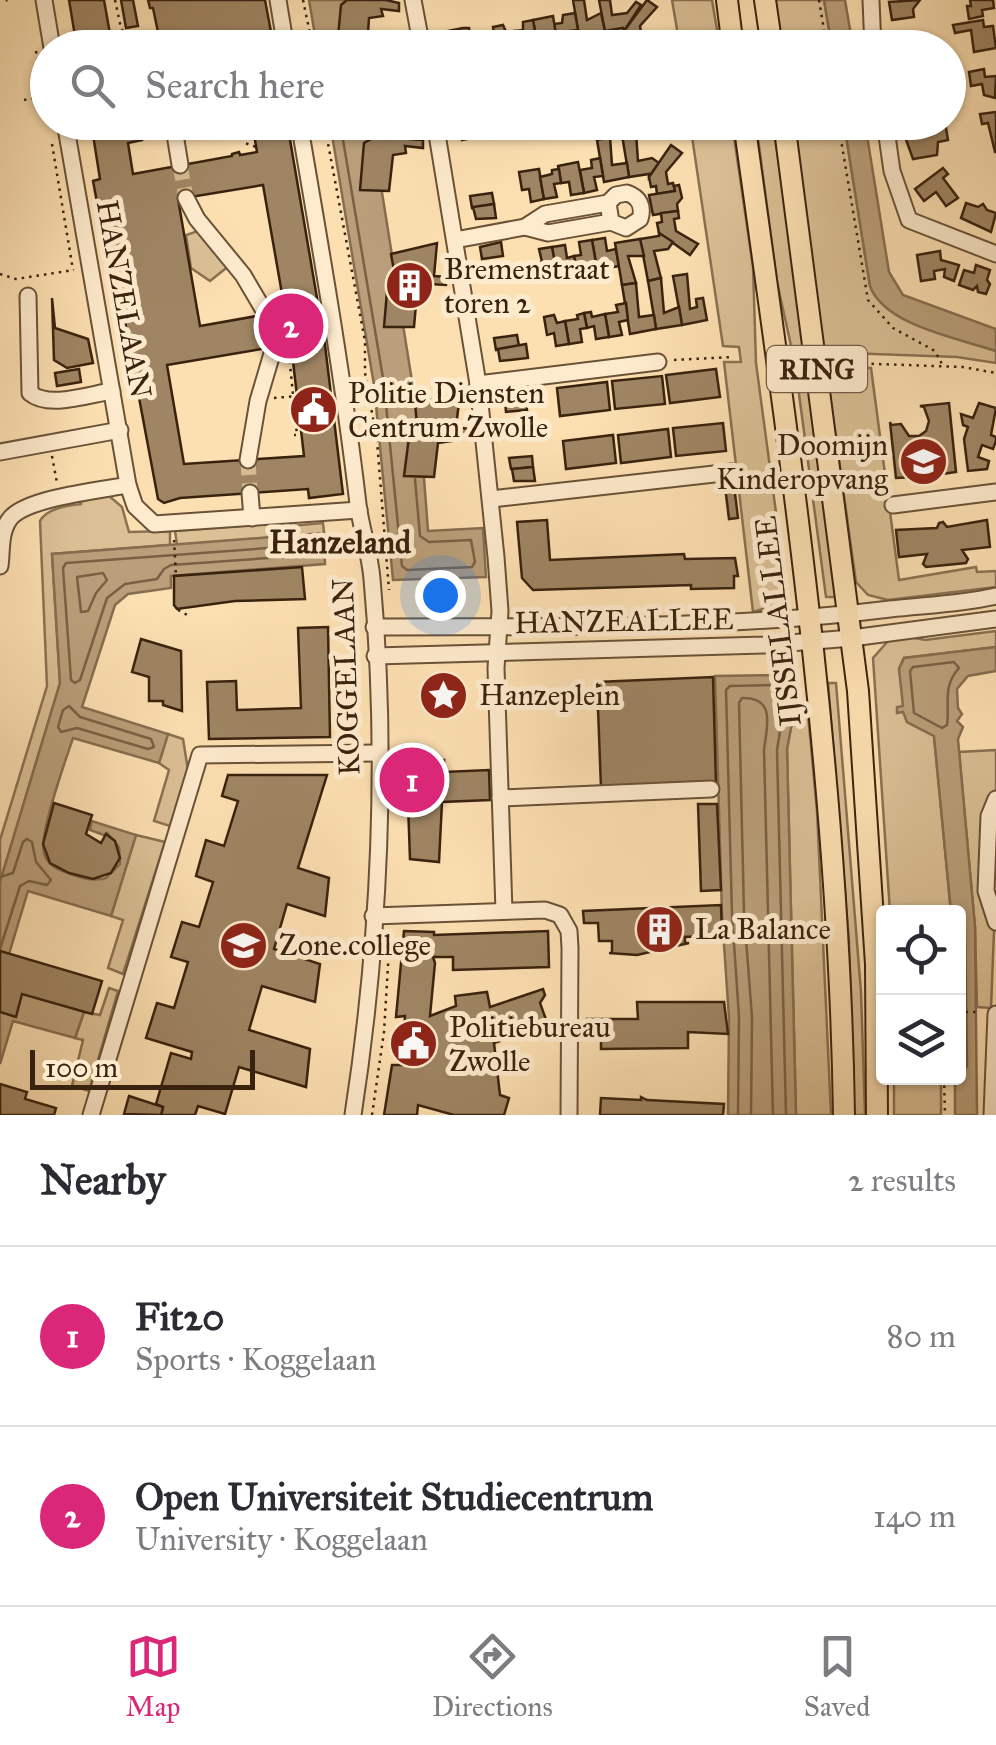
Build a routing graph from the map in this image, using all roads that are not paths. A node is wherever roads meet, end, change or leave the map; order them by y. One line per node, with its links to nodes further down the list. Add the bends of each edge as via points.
1 (44, 0): 7 (street)
2 (278, 0): 8 (street)
3 (413, 0): 9 (street)
4 (727, 0): 10 (main road)
5 (764, 0): 11 (main road)
6 (871, 0): 12 (street)
7 (49, 30)
8 (283, 30)
9 (419, 30)
10 (731, 30)
11 (769, 30)
12 (872, 30)
13 (68, 140): 32 (street, HANZELAAN)
14 (176, 140): 20 (street)
15 (302, 140): 42 (street, KOGGELAAN)
16 (438, 140): 25 (street)
17 (746, 140): 47 (main road, IJSSELALLEE / RING)
18 (786, 140): 46 (main road, RING)
19 (888, 140): 26 (street, via 910,220)
20 (180, 165)
21 (186, 198): 28 (street)
22 (608, 203): 23 (street); 23 (street, via 627,193 642,208 632,226); 24 (street, via 545,214)
23 (611, 222): 24 (street, via 548,233)
24 (525, 227): 25 (street)
25 (455, 240): 31 (street)
26 (996, 254)
27 (28, 296): 32 (street, via 30,393 50,400)
28 (266, 314)
29 (274, 348): 35 (street)
30 (658, 362): 31 (street)
31 (478, 384): 40 (street)
32 (112, 391): 33 (street, HANZELAAN)
33 (120, 430): 34 (street); 37 (street, HANZELAAN)
34 (0, 452)
35 (248, 460)
36 (732, 472): 40 (street)
37 (128, 485): 43 (street, HANZELAAN, via 135,506 154,524); 44 (street, via 13,514)
38 (996, 492): 41 (street)
39 (250, 493): 43 (street)
40 (491, 499): 50 (street)
41 (893, 505)
42 (359, 510): 43 (street, HANZELAAN); 49 (street, KOGGELAAN)
43 (252, 518)
44 (0, 563)
45 (996, 596): 46 (street, HANZEALLEE)
46 (850, 615): 47 (street, HANZEALLEE); 51 (main road, RING)
47 (810, 619): 50 (street, HANZEALLEE); 52 (main road, IJSSELALLEE / RING)
48 (996, 619): 51 (street, HANZEALLEE)
49 (374, 627): 50 (street); 54 (street, KOGGELAAN)
50 (499, 628): 53 (street)
51 (852, 638): 52 (street, HANZEALLEE); 69 (main road, RING, via 872,877)
52 (813, 642): 53 (street, HANZEALLEE); 68 (main road, IJSSELALLEE / RING, via 835,881)
53 (497, 652): 54 (street); 57 (street)
54 (376, 656): 55 (street, KOGGELAAN)
55 (378, 753): 62 (street, KOGGELAAN); 65 (street, via 200,754)
56 (711, 789): 57 (street)
57 (500, 798): 61 (street)
58 (996, 799): 63 (street, via 989,816 986,890)
59 (996, 827): 60 (street)
60 (996, 896)
61 (504, 911): 62 (street); 67 (street, via 553,911 568,930)
62 (373, 916): 66 (street, KOGGELAAN)
63 (996, 922)
64 (991, 1013): 70 (street)
65 (91, 1115)
66 (353, 1115)
67 (570, 1115)
68 (844, 1115)
69 (877, 1115)
70 (992, 1115)

